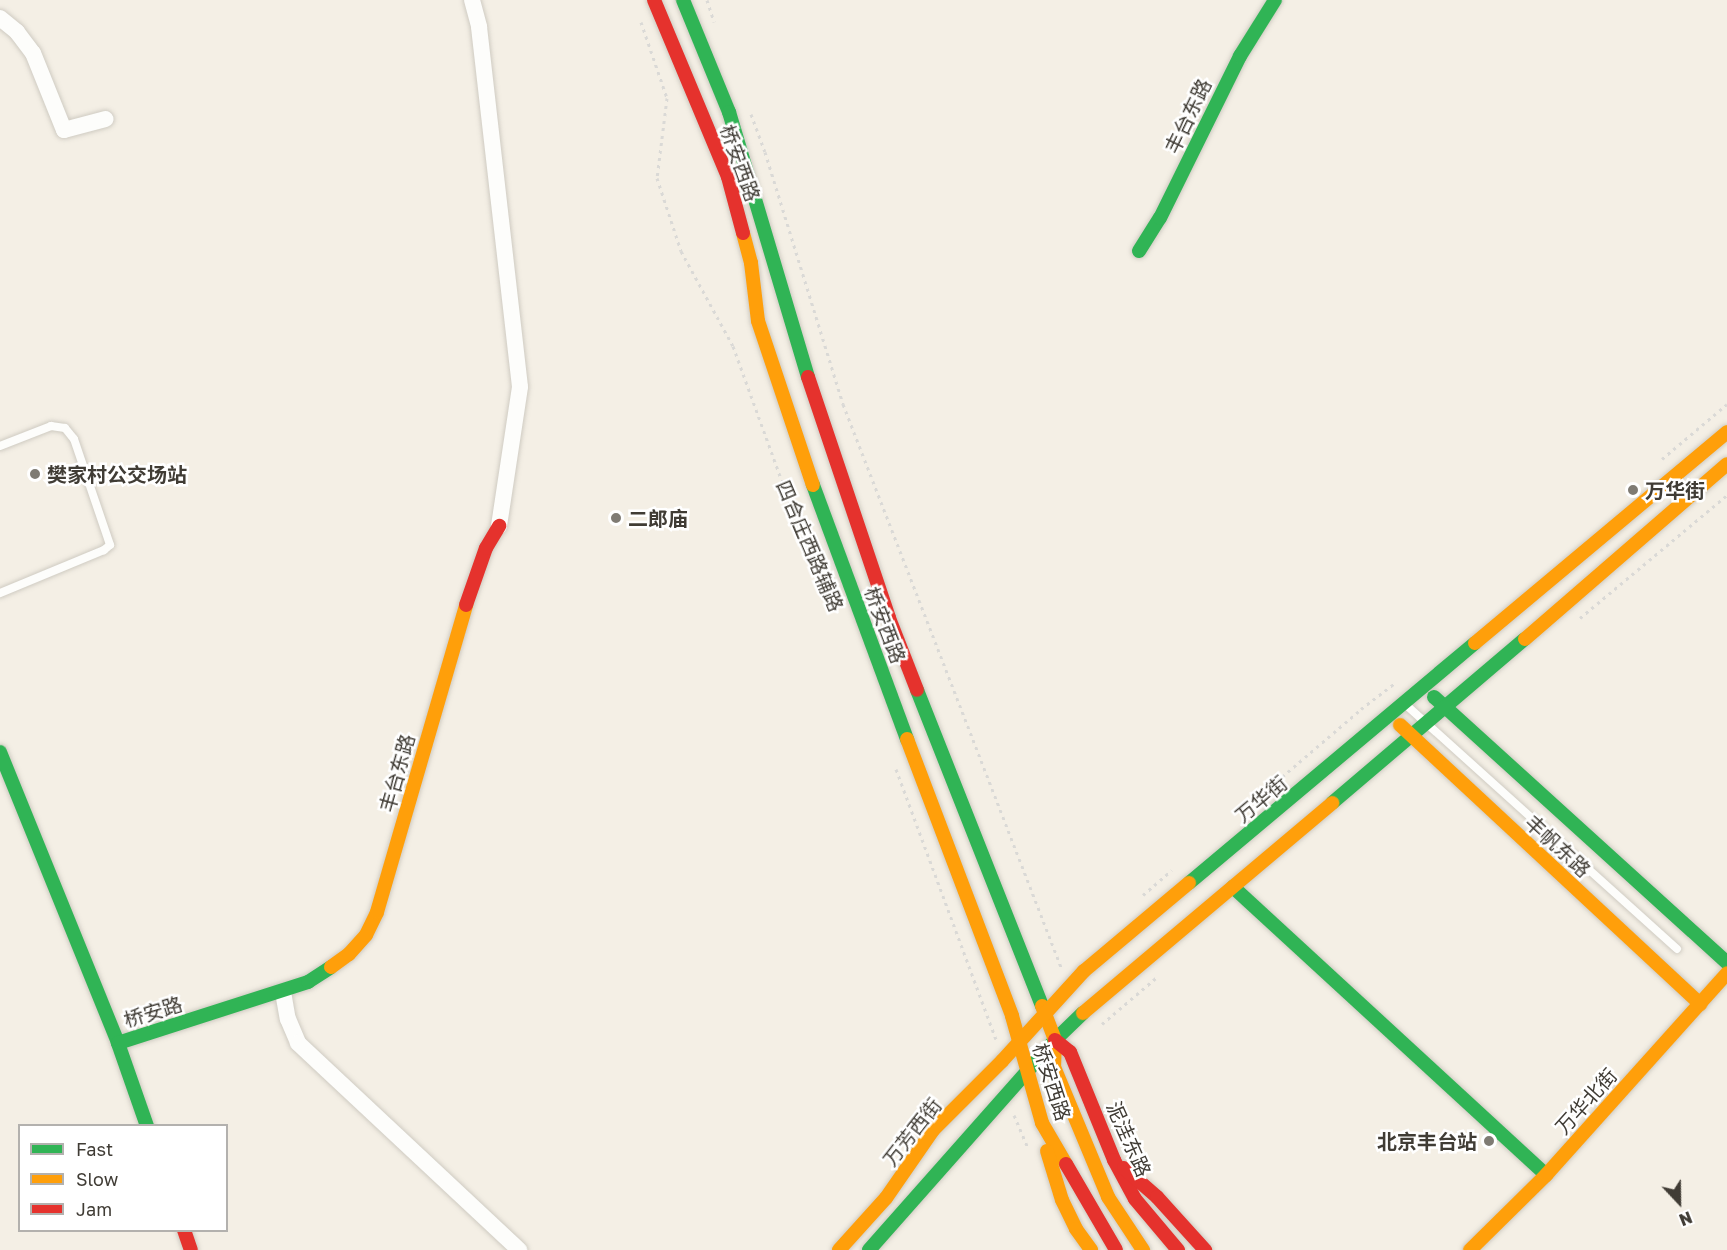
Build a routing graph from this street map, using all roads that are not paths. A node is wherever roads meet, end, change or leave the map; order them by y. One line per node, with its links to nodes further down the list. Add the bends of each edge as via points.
1 (472, 0): 11 (street, via 480,39 520,387)
2 (654, 0): 27 (main road, 桥安西路, via 728,177 751,263 759,321 791,423)
3 (682, 0): 26 (main road, 桥安西路, via 729,112 819,413 889,618)
4 (1275, 0): 7 (main road, 丰台东路, via 1240,57 1160,218)
5 (0, 18): 6 (street, via 33,53 63,130)
6 (106, 120)
7 (1139, 251)
8 (1727, 432): 13 (main road, 万华街)
9 (0, 446): 12 (lane, via 51,426 65,428 74,439 110,545)
10 (1727, 464): 15 (main road)
11 (499, 526): 24 (main road, 丰台东路, via 472,585 377,912 366,935 349,954 308,982)
12 (0, 593)
13 (1425, 688): 14 (main road, 万华街); 15 (main road, 丰帆东路)
14 (1405, 703): 16 (main road, 万华街); 17 (lane)
15 (1446, 707): 17 (main road); 22 (main road, 丰帆东路)
16 (1390, 716): 18 (main road, 丰帆东路); 26 (main road, 万华街, via 1084,970)
17 (1427, 723): 18 (main road); 21 (lane)
18 (1411, 736): 20 (main road); 25 (main road, 丰帆东路)
19 (0, 752): 29 (main road)
20 (1233, 887): 28 (main road); 34 (main road)
21 (1677, 950)
22 (1727, 963)
23 (1727, 974): 25 (main road, 万华北街)
24 (283, 992): 29 (main road, 桥安路); 37 (street, via 298,1043)
25 (1700, 1004): 34 (main road, 万华北街)
26 (1044, 1014): 27 (main road, 万华街); 28 (main road, 桥安西路)
27 (1019, 1040): 30 (main road, 桥安西路); 38 (main road, 万芳西街, via 933,1130 886,1198)
28 (1055, 1040): 30 (main road); 33 (main road, 泥洼东路, via 1070,1052); 42 (main road, 桥安西路, via 1054,1067 1085,1145 1108,1197)
29 (118, 1043): 32 (main road, 桥安路)
30 (1026, 1074): 31 (main road, 桥安西路); 39 (main road)
31 (1042, 1123): 40 (main road, via 1062,1200); 41 (main road, 桥安西路)
32 (147, 1124)
33 (1114, 1160): 43 (main road, 泥洼东路, via 1135,1199); 44 (main road, via 1157,1197)
34 (1546, 1175): 45 (main road, 万华北街)
35 (185, 1232): 36 (main road)
36 (191, 1250)
37 (519, 1250)
38 (839, 1250)
39 (869, 1250)
40 (1091, 1250)
41 (1116, 1250)
42 (1143, 1250)
43 (1178, 1250)
44 (1205, 1250)
45 (1470, 1250)

